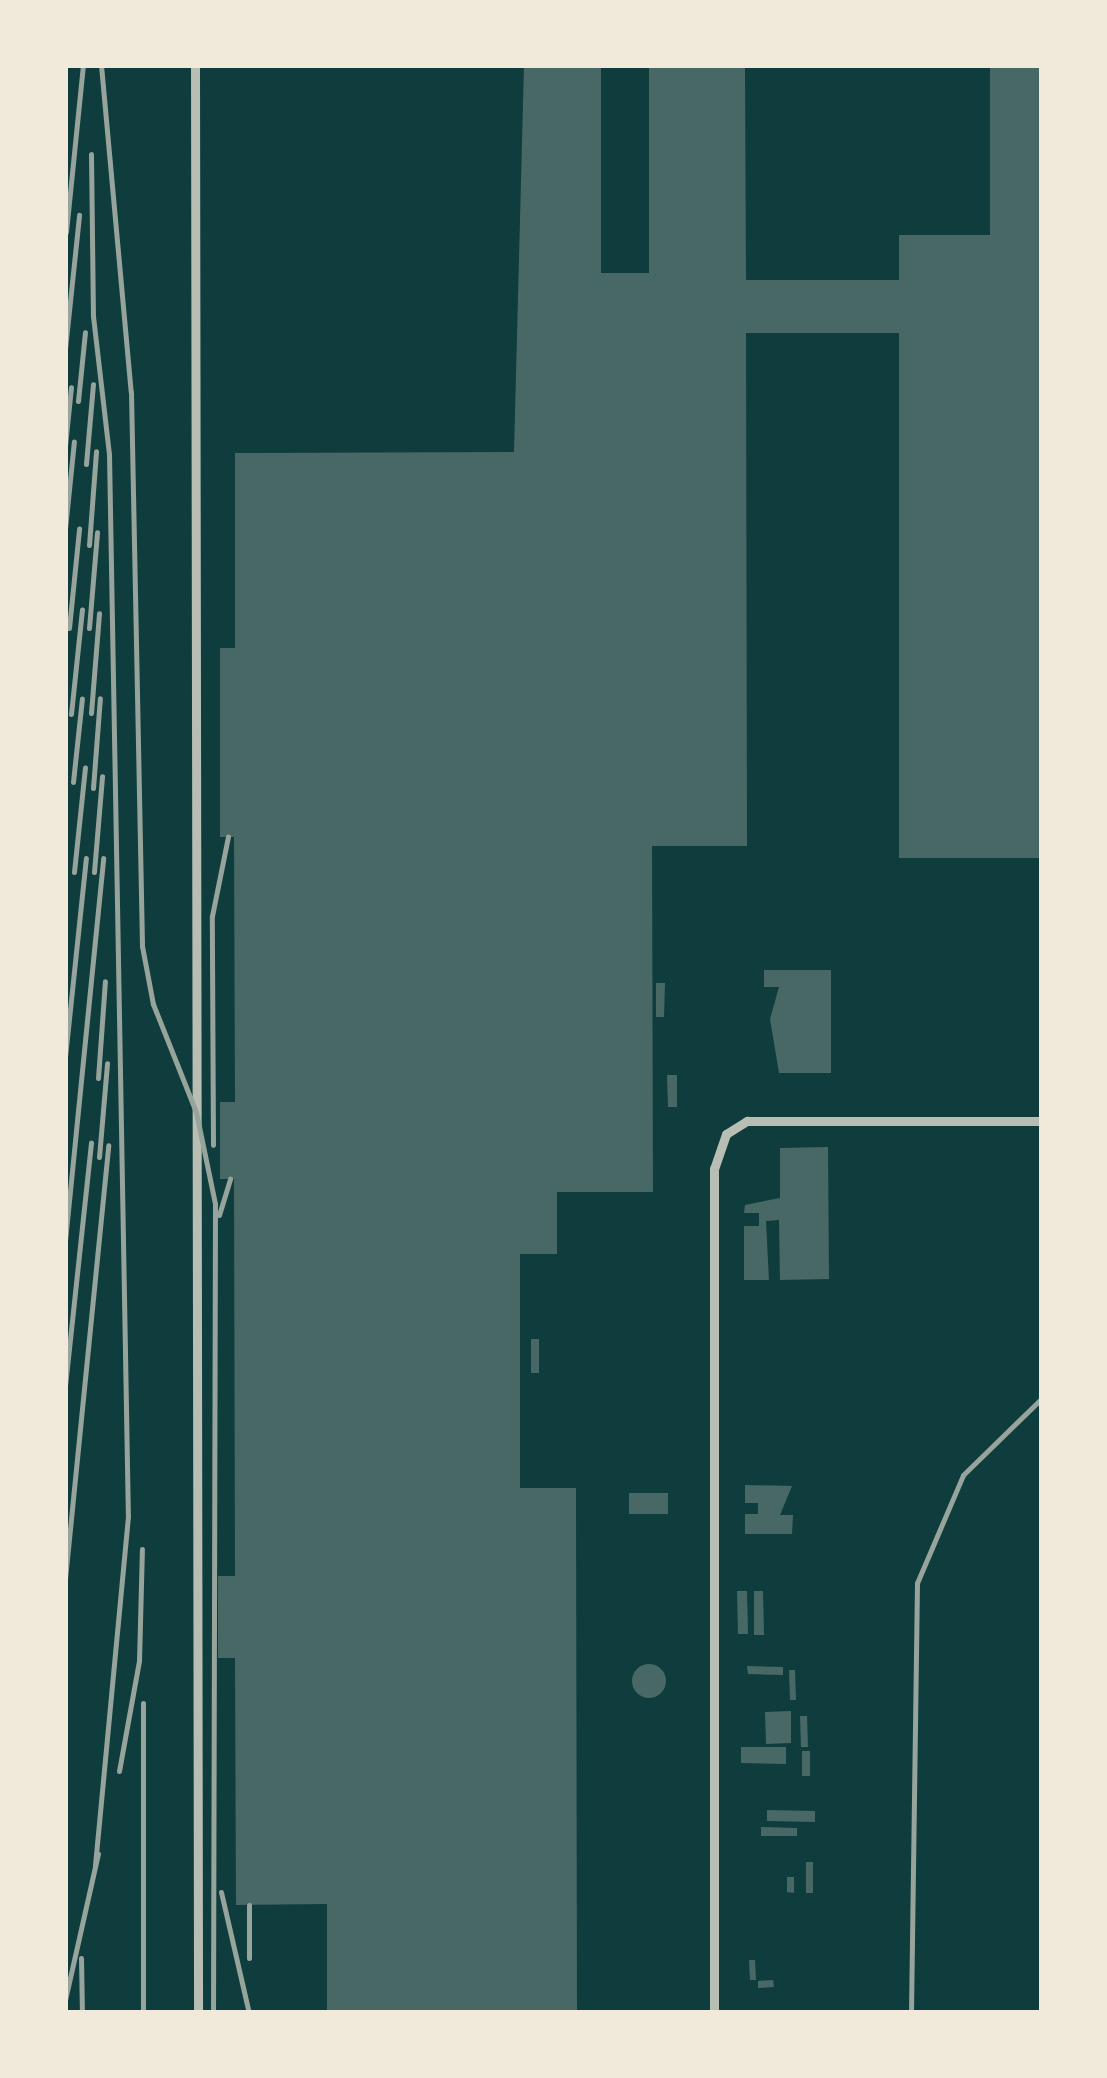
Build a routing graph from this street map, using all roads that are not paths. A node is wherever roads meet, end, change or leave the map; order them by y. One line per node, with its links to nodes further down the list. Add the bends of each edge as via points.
1 (196, 65): 3 (street)
2 (1042, 1121): 4 (street, via 747,1122 726,1134 714,1169)
3 (198, 2013)
4 (714, 2013)

